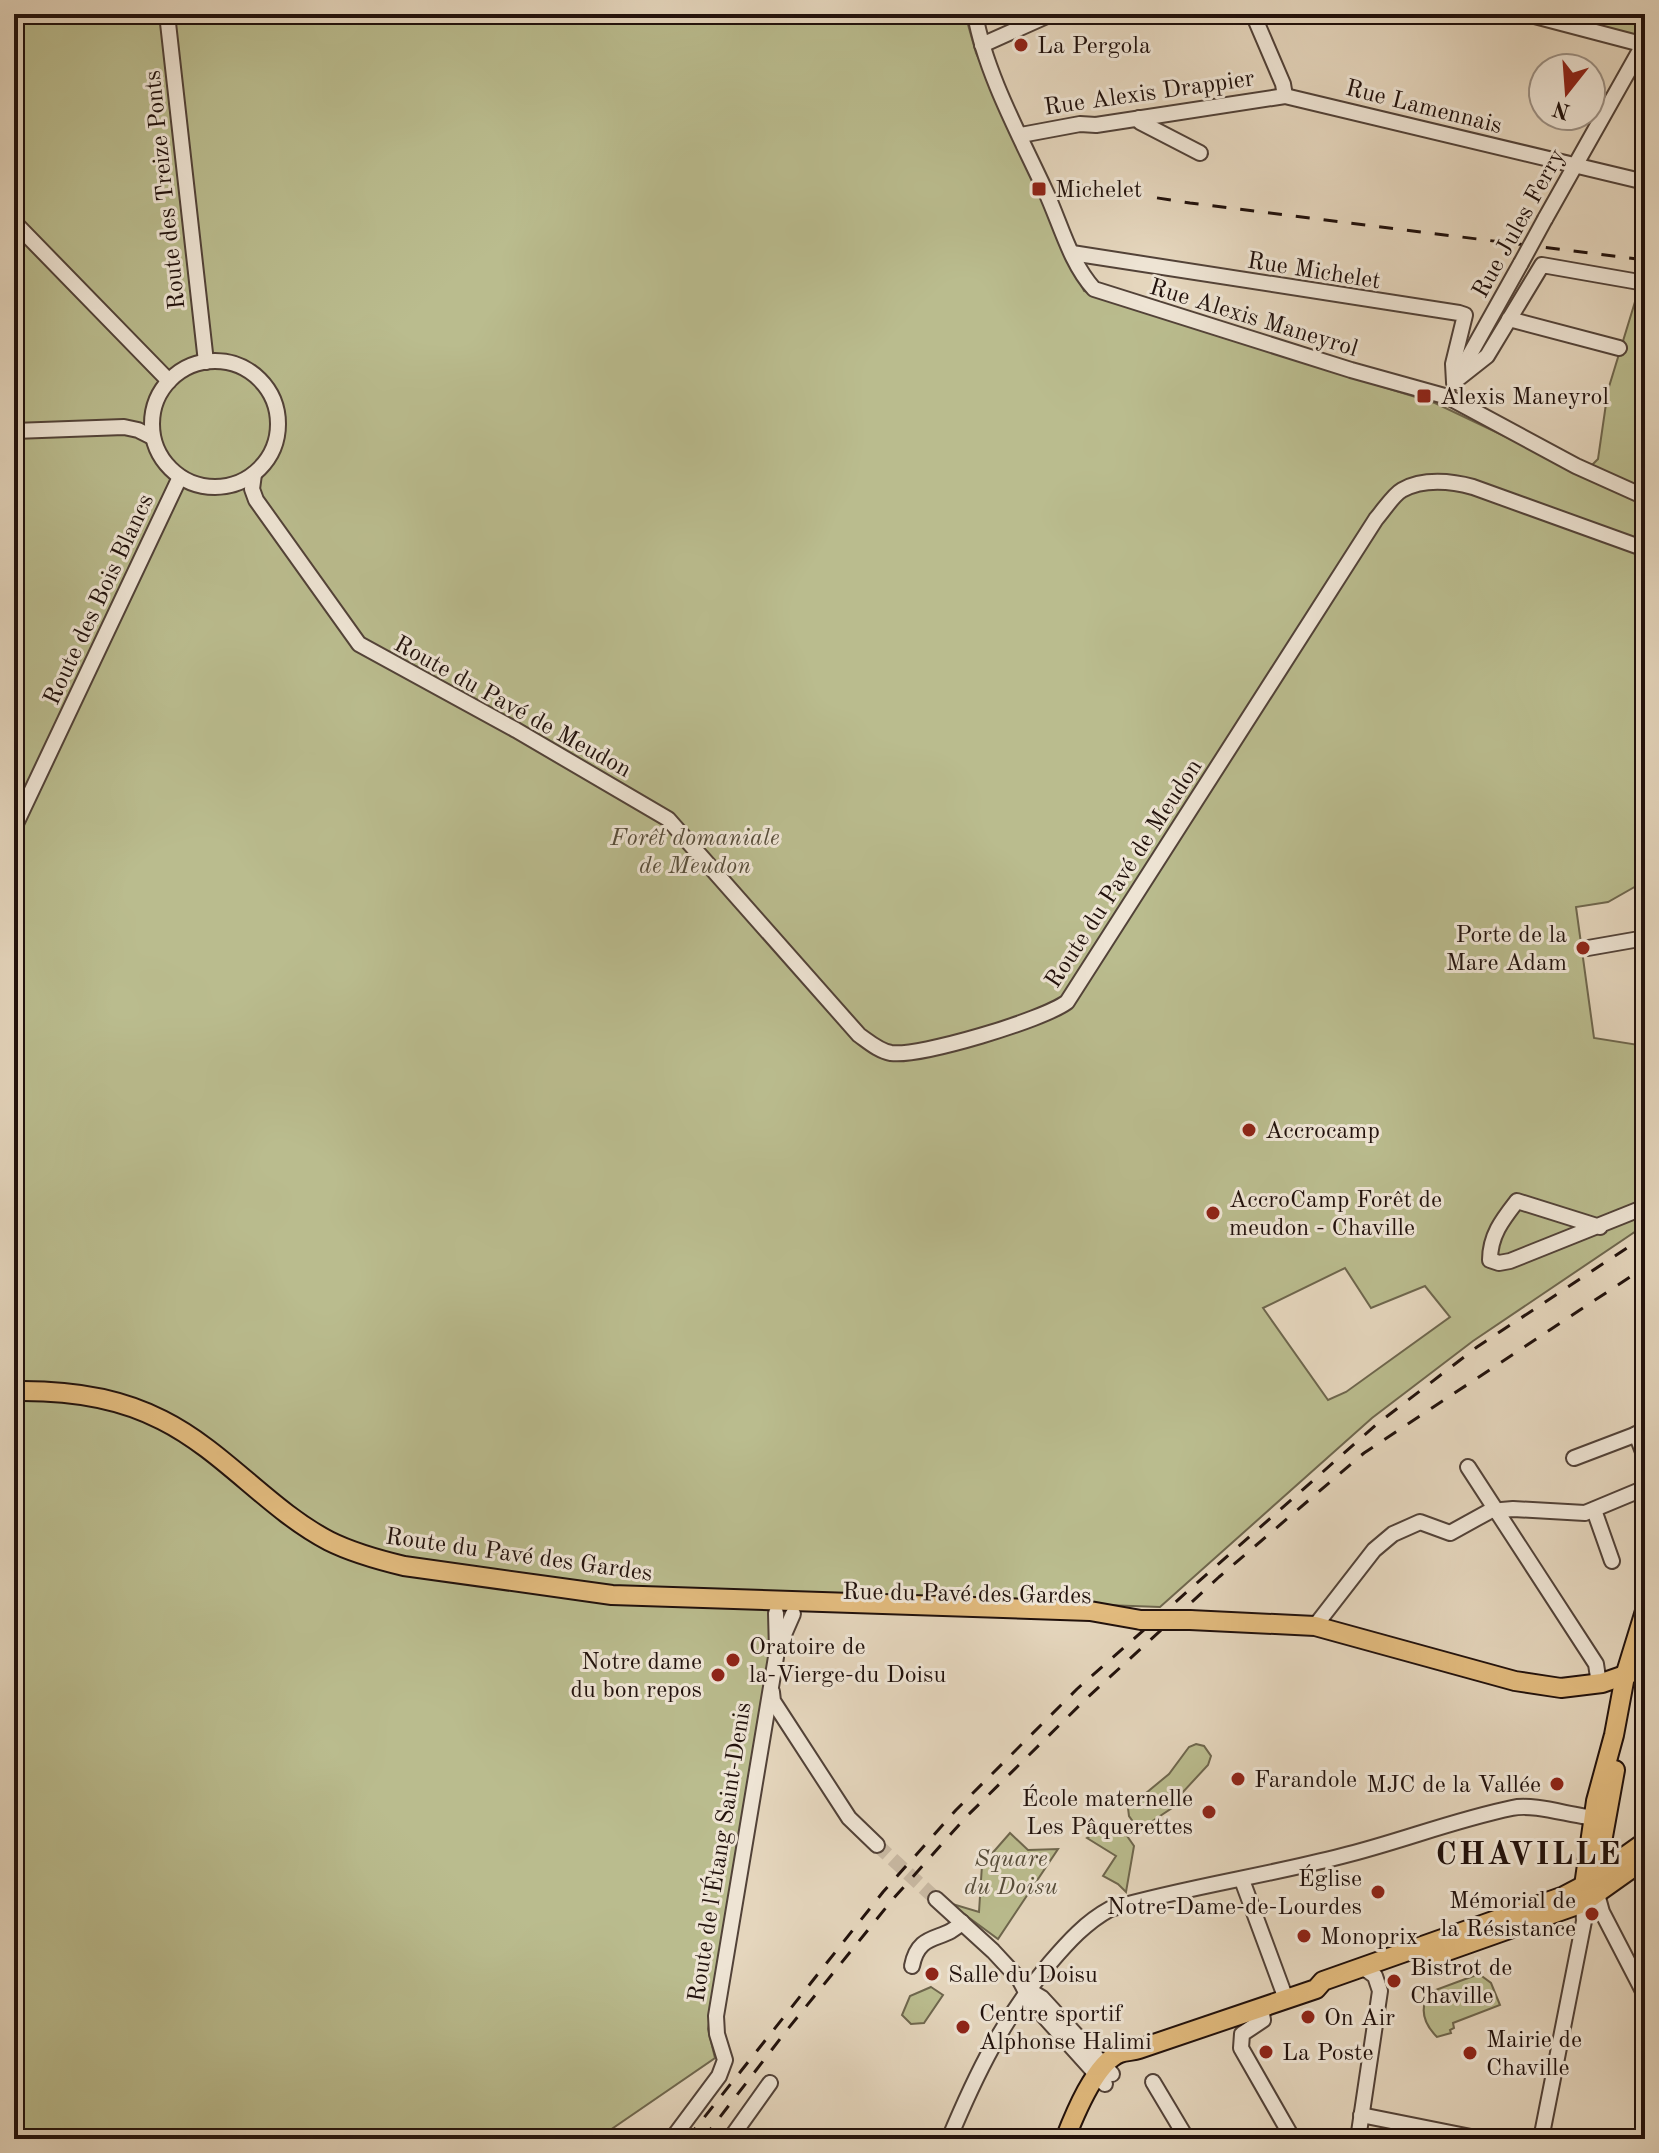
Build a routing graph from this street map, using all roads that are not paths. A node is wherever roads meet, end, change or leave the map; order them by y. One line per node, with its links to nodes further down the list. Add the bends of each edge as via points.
1 (167, 14): 19 (street, Route des Treize Ponts)
2 (975, 14): 6 (street, Rue Alexis Maneyrol)
3 (1051, 14): 6 (street)
4 (1253, 14): 8 (street)
5 (1527, 14): 7 (street)
6 (982, 45): 10 (street, Rue Alexis Maneyrol)
7 (1644, 45): 12 (street, Rue Jules Ferry)
8 (1285, 96): 9 (street, Rue Alexis Drappier); 12 (street, Rue Lamennais)
9 (1139, 118): 10 (street, Rue Alexis Drappier); 11 (street)
10 (1021, 135): 15 (street, Rue Alexis Maneyrol)
11 (1200, 153)
12 (1575, 165): 13 (street, Rue Lamennais); 21 (street, Rue Jules Ferry, bridge)
13 (1645, 182)
14 (14, 222): 20 (street)
15 (1072, 253): 21 (street, Rue Michelet, via 1465,315); 22 (street, Rue Alexis Maneyrol, via 1087,282 1105,294)
16 (1639, 282): 17 (street, via 1542,265)
17 (1509, 319): 18 (street); 21 (street, via 1487,356)
18 (1619, 348)
19 (206, 362): 20 (street); 27 (street, via 229,363 252,373 271,395 277,435 272,452)
20 (169, 381): 23 (street)
21 (1454, 382): 22 (street, Rue Michelet)
22 (1448, 397): 29 (street, Rue Alexis Maneyrol)
23 (152, 414): 24 (street); 26 (street)
24 (124, 427): 25 (street); 26 (street)
25 (14, 431)
26 (152, 437): 28 (street)
27 (254, 474): 28 (street, via 214,487); 30 (street, Route du Pavé de Meudon, via 256,500 359,644 668,819 859,1035 882,1051 907,1055 1046,1015 1067,1002 1376,519 1402,490 1450,481)
28 (180, 477): 31 (street, Route des Bois Blancs)
29 (1645, 497)
30 (1645, 549)
31 (14, 828)
32 (1645, 938): 33 (street)
33 (1588, 948)
34 (1645, 1207): 35 (street)
35 (1600, 1227): 35 (street, via 1517,1201 1500,1223 1490,1260 1510,1261)
36 (14, 1391): 46 (main road, Route du Pavé des Gardes, via 97,1397 162,1420 212,1451 310,1529 374,1559 612,1595)
37 (14, 1401): 46 (main road, Route du Pavé des Gardes, via 77,1403 154,1426 190,1446 301,1536 359,1564 555,1598)
38 (1640, 1433): 39 (street); 40 (street)
39 (1645, 1457)
40 (1574, 1458)
41 (1468, 1467): 43 (street)
42 (1645, 1488): 44 (street)
43 (1496, 1510): 44 (street); 48 (street, via 1454,1532 1420,1522 1393,1534 1374,1550); 50 (street, via 1596,1664)
44 (1594, 1510): 45 (street)
45 (1612, 1561)
46 (785, 1607): 48 (main road, Rue du Pavé des Gardes, bridge, via 1090,1611 1141,1620); 51 (street, Route de l'Étang Saint-Denis)
47 (1645, 1611): 49 (main road)
48 (1315, 1626): 50 (main road, Rue du Pavé des Gardes, via 1515,1681 1561,1688)
49 (1638, 1661): 50 (main road, Rue du Pavé des Gardes); 52 (main road, via 1614,1735)
50 (1598, 1678)
51 (771, 1687): 54 (street, via 773,1701 849,1818); 70 (street, Route de l'Étang Saint-Denis, via 716,2016 725,2060)
52 (1599, 1815): 56 (street, via 1522,1806); 57 (main road)
53 (1645, 1842): 57 (main road)
54 (877, 1845)
55 (1645, 1859): 57 (main road)
56 (1242, 1880): 62 (street, via 1110,1909 1084,1927); 64 (street)
57 (1590, 1889): 61 (main road); 63 (street); 79 (street)
58 (936, 1899): 59 (street)
59 (962, 1922): 60 (street, via 954,1931 924,1942); 62 (street)
60 (912, 1966)
61 (1370, 1972): 64 (main road, via 1323,1981 1316,1989); 69 (street, via 1379,1995)
62 (1027, 1989): 66 (street, via 1042,1998); 72 (street, via 994,2040)
63 (1645, 1995)
64 (1286, 1999): 65 (main road)
65 (1261, 2008): 66 (main road, via 1121,2053); 76 (street, via 1263,2020 1242,2034 1241,2048)
66 (1104, 2075): 73 (main road); 74 (main road)
67 (1153, 2082): 75 (street)
68 (770, 2083): 71 (street)
69 (1361, 2115): 77 (street); 78 (street)
70 (672, 2139)
71 (730, 2139)
72 (949, 2139)
73 (1065, 2139)
74 (1073, 2139)
75 (1187, 2139)
76 (1293, 2139)
77 (1358, 2139)
78 (1481, 2139)
79 (1541, 2139)

